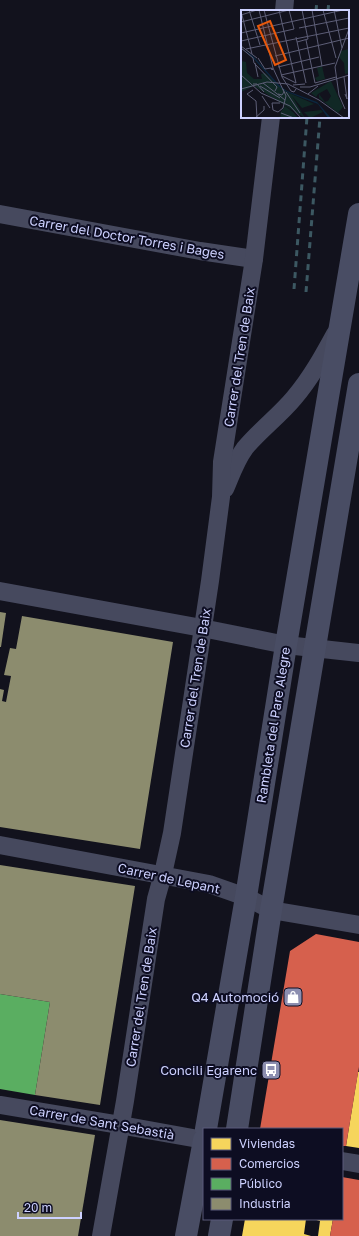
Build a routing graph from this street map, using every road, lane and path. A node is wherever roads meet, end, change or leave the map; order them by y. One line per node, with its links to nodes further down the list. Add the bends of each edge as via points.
1 (285, 0): 2 (street)
2 (284, 10)
3 (271, 118): 6 (street, Carrer del Tren de Baix)
4 (0, 214): 6 (street, Carrer del Doctor Torres i Bages)
5 (359, 214): 7 (main road, Rambleta del Pare Alegre)
6 (254, 259): 9 (street, Carrer del Tren de Baix, via 222,462)
7 (341, 322): 9 (street, Rambleta del Pare Alegre, via 307,382 244,450); 12 (main road, Rambleta del Pare Alegre)
8 (359, 384): 13 (main road)
9 (221, 497): 11 (street, Carrer del Tren de Baix)
10 (0, 591): 11 (street)
11 (202, 628): 12 (street); 16 (street, Carrer del Tren de Baix)
12 (286, 645): 13 (street); 17 (main road, Rambleta del Pare Alegre)
13 (315, 648): 14 (street); 18 (main road)
14 (359, 653)
15 (0, 845): 16 (street, Carrer de Lepant)
16 (164, 874): 17 (street, Carrer de Lepant, via 210,884); 21 (street, Carrer del Tren de Baix, via 156,899)
17 (246, 898): 18 (street, Carrer de Lepant); 22 (main road, Rambleta del Pare Alegre)
18 (271, 910): 19 (street, Carrer de Lepant); 23 (main road)
19 (359, 925)
20 (0, 1104): 21 (street, Carrer de Sant Sebastià)
21 (120, 1125): 24 (street, Carrer de Sant Sebastià); 29 (street, Carrer del Tren de Baix)
22 (206, 1128)
23 (237, 1128)
24 (203, 1140)
25 (203, 1145): 30 (main road)
26 (343, 1162): 27 (street)
27 (359, 1164)
28 (222, 1220): 31 (main road)
29 (101, 1236)
30 (186, 1236)
31 (219, 1236)

